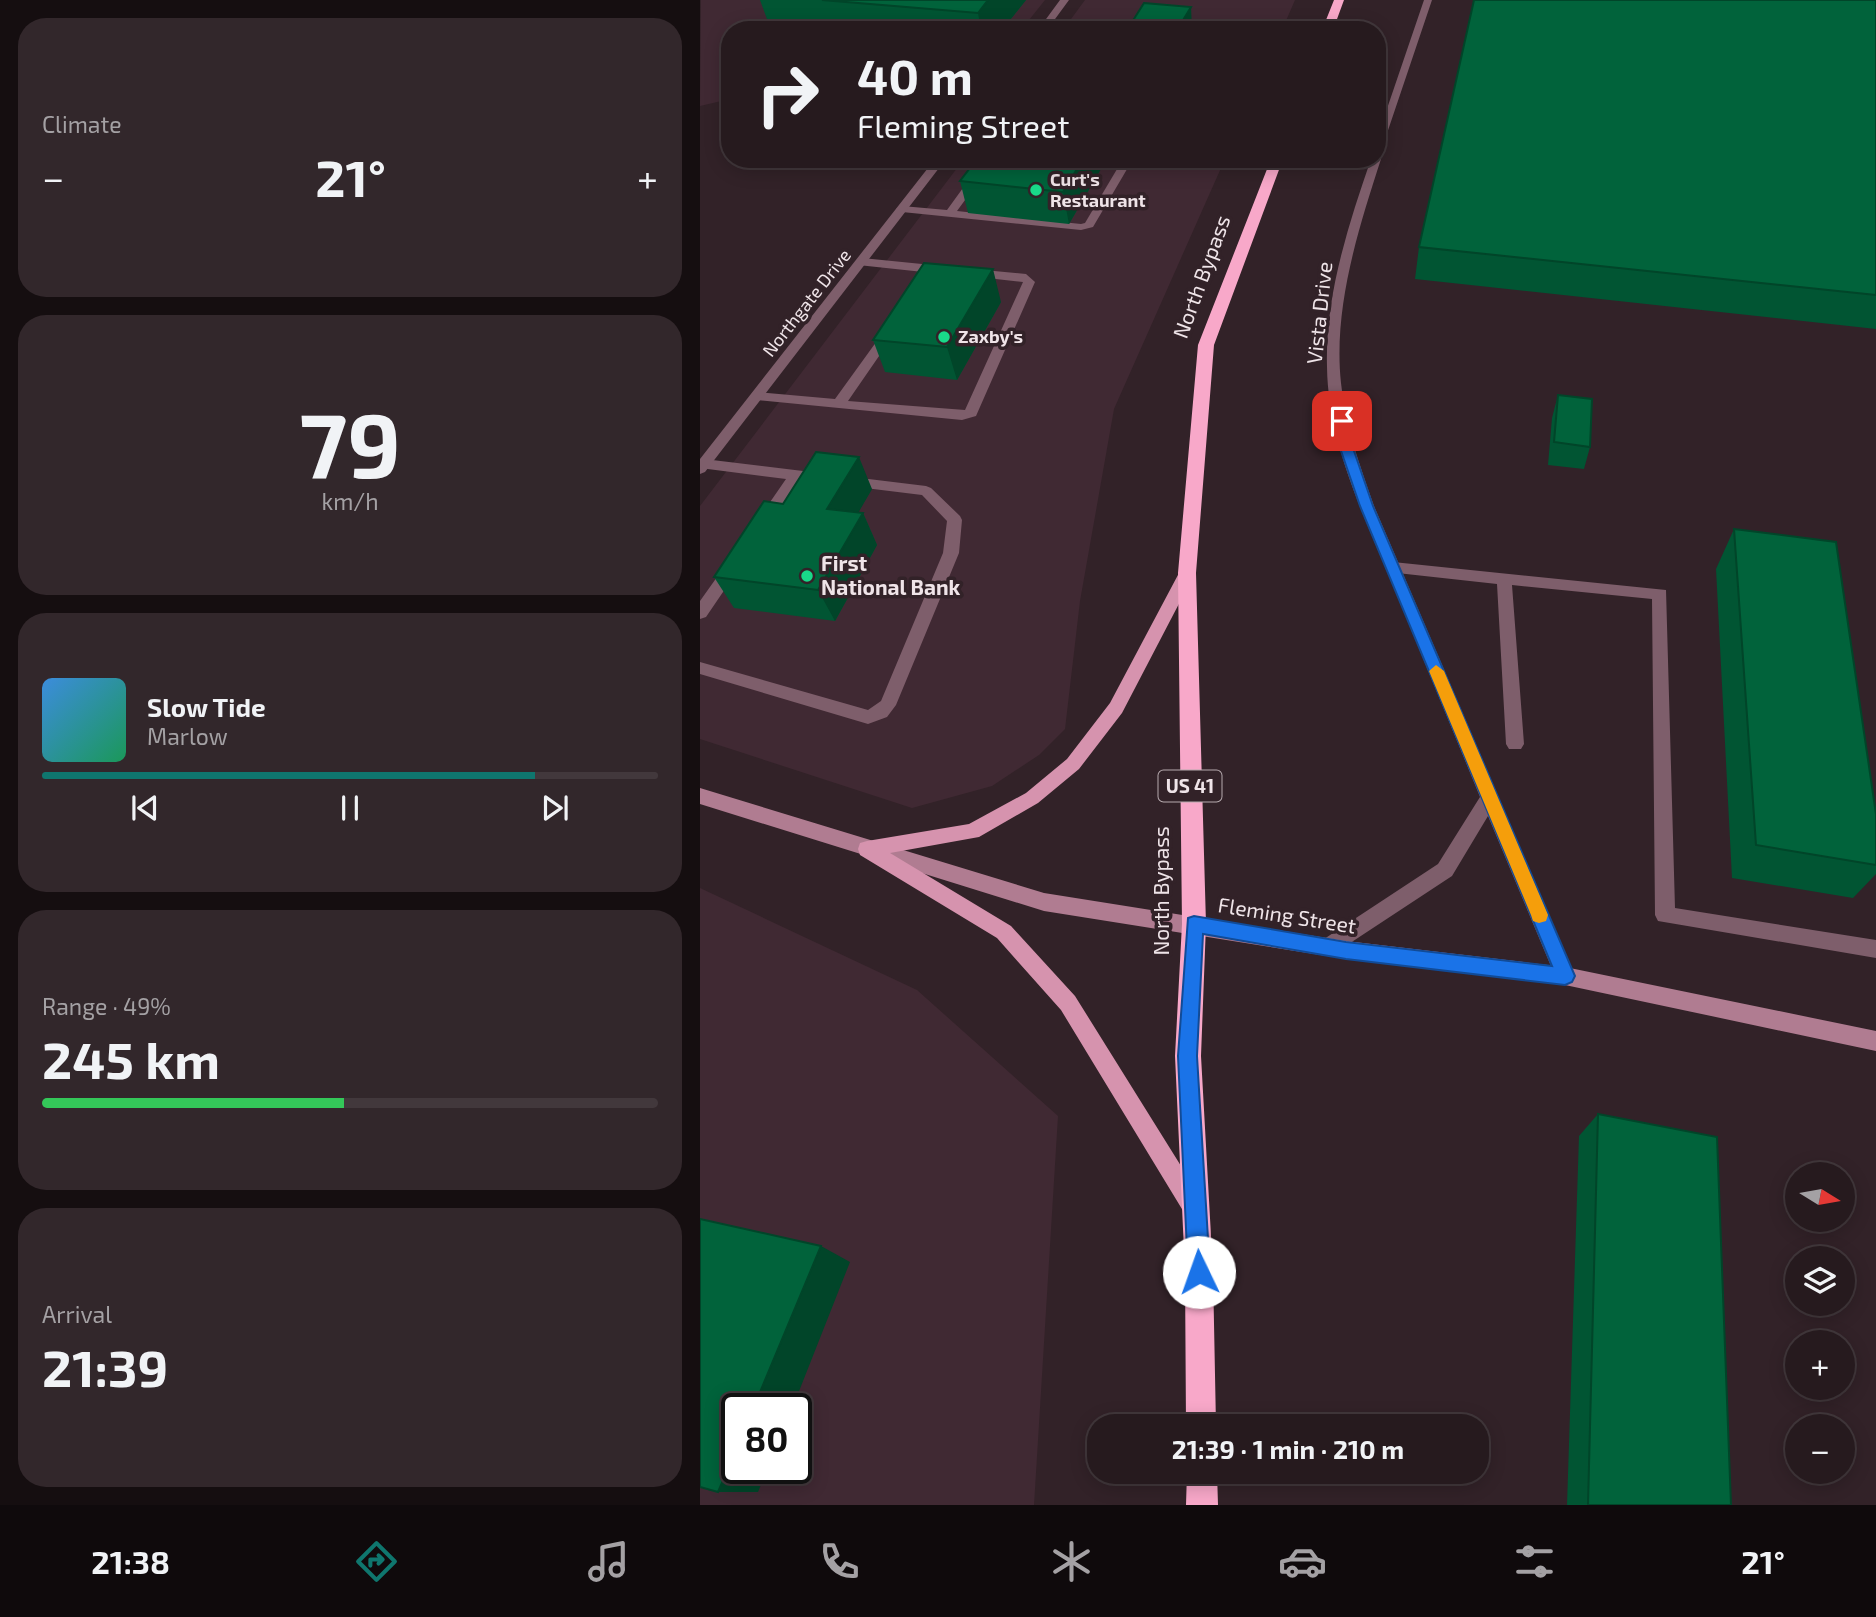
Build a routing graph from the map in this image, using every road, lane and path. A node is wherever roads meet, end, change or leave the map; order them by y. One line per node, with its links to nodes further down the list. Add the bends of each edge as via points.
1 (1065, 0): 4 (street)
2 (1339, 0): 5 (highway)
3 (1428, 0): 6 (street, Vista Drive)
4 (1049, 21)
5 (1331, 21)
6 (1386, 127)
7 (934, 168): 12 (street, Northgate Drive)
8 (983, 168): 13 (street)
9 (1122, 168): 13 (street, via 1086,226)
10 (1274, 168): 21 (highway, North Bypass / US 41, via 1206,345)
11 (1373, 168): 20 (street, Vista Drive, via 1343,271 1333,366 1347,448)
12 (902, 209): 13 (street); 14 (street, Northgate Drive)
13 (951, 212)
14 (862, 262): 16 (street, Northgate Drive); 17 (street, via 930,275 1026,278 1029,282 971,413 962,416)
15 (902, 314): 17 (street)
16 (757, 396): 17 (street); 18 (street, Northgate Drive)
17 (838, 405)
18 (702, 466): 19 (street)
19 (796, 475): 23 (street); 24 (street, via 926,491 955,520 951,553 888,705 868,717)
20 (1393, 568): 22 (street); 27 (street, Vista Drive)
21 (1187, 573): 28 (main road, via 1116,708 1073,764 1032,798 972,831); 29 (highway, North Bypass / US 41)
22 (1504, 579): 25 (street); 31 (street, via 1660,594 1665,915)
23 (700, 613)
24 (700, 668)
25 (1515, 744)
26 (700, 796): 28 (street, Fleming Street)
27 (1490, 797): 30 (street, via 1445,870); 32 (street, Vista Drive)
28 (867, 849): 29 (street, Fleming Street, via 1044,902); 34 (main road, via 1004,932 1068,1003)
29 (1194, 924): 30 (street, Fleming Street); 34 (highway, North Bypass / US 41, via 1188,1056)
30 (1328, 947): 32 (street, Fleming Street)
31 (1876, 950)
32 (1565, 976): 33 (street, Fleming Street)
33 (1876, 1041)
34 (1196, 1210): 35 (highway, North Bypass / US 41)
35 (1201, 1414)
36 (1202, 1484): 37 (highway)
37 (1202, 1505)

